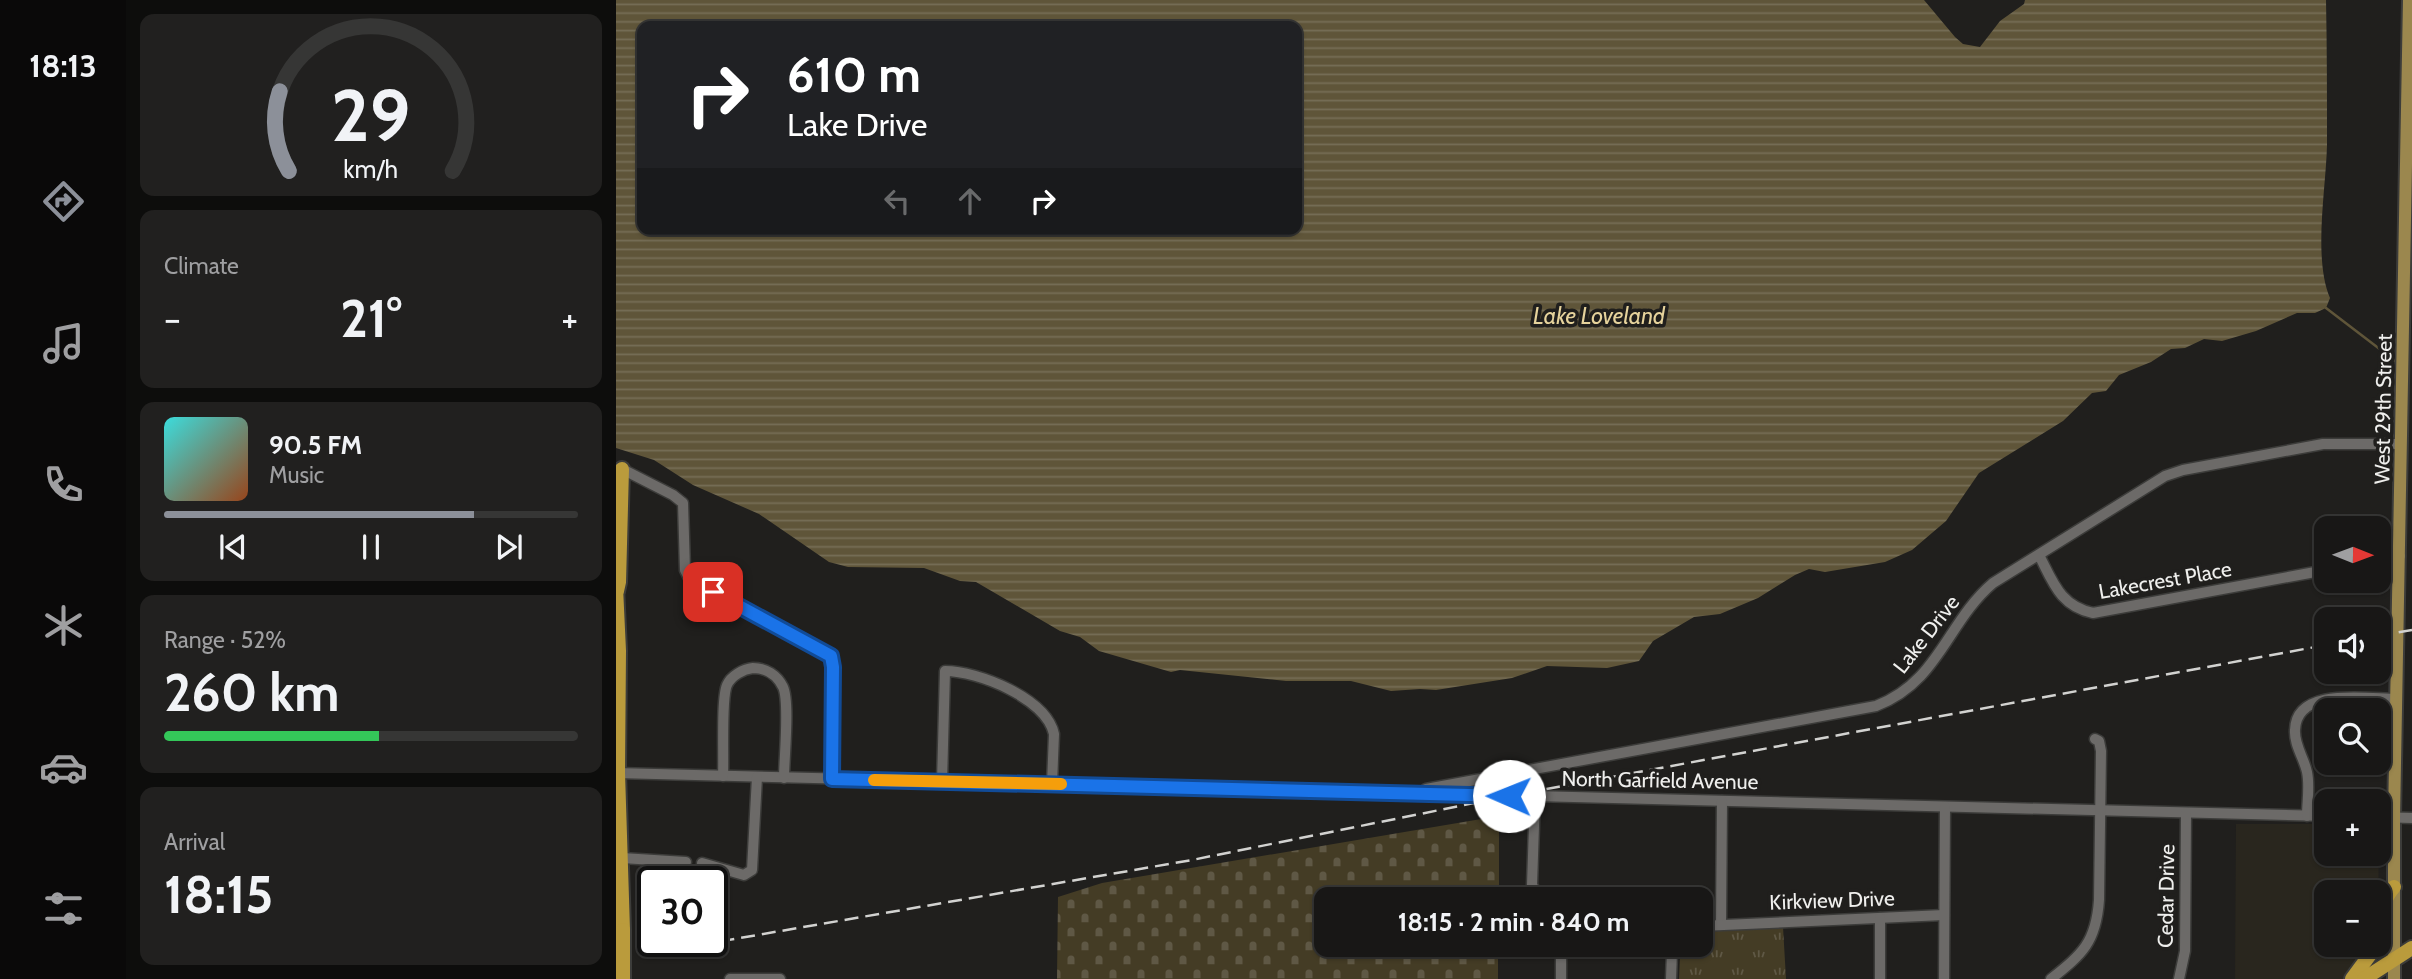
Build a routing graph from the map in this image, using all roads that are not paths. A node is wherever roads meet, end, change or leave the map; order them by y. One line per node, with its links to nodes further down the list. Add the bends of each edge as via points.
1 (2409, 0): 2 (main road, West 29th Street)
2 (2409, 172): 3 (main road, West 29th Street, via 2402,384)
3 (2407, 413): 4 (main road, West 29th Street)
4 (2401, 444): 6 (street, Lake Drive, via 2323,443 2171,473); 7 (main road, West 29th Street)
5 (619, 468): 10 (highway); 18 (street, via 684,503 685,570 690,580 831,656)
6 (2039, 555): 9 (street, Lakecrest Place, via 2064,598 2093,613); 21 (street, Lake Drive, via 1987,588 1916,683 1886,702)
7 (2400, 556): 8 (street); 12 (main road, West 29th Street)
8 (2391, 558)
9 (2314, 572)
10 (616, 589): 11 (highway)
11 (618, 651): 14 (highway)
12 (2397, 699): 27 (street, via 2331,698 2304,709 2294,729 2307,769); 30 (main road, West 29th Street)
13 (2095, 739): 25 (street, via 2101,751)
14 (617, 773): 15 (street, North Garfield Avenue); 32 (highway)
15 (723, 776): 16 (street, North Garfield Avenue); 17 (street, via 726,687 736,675 756,668 769,671 783,688)
16 (757, 777): 17 (street, North Garfield Avenue); 34 (street, via 752,870 744,875)
17 (784, 778): 18 (street, North Garfield Avenue)
18 (832, 779): 19 (street, North Garfield Avenue)
19 (942, 782): 20 (street, North Garfield Avenue); 20 (street, via 945,671 953,671 987,678 1043,711 1054,734)
20 (1052, 784): 21 (street, North Garfield Avenue)
21 (1408, 793): 22 (street, North Garfield Avenue)
22 (1535, 796): 23 (street, North Garfield Avenue); 35 (street)
23 (1722, 801): 24 (street, North Garfield Avenue); 40 (street)
24 (1945, 807): 25 (street, North Garfield Avenue); 38 (street)
25 (2099, 810): 26 (street, North Garfield Avenue); 54 (street, via 2099,900 2094,933 2081,954)
26 (2186, 813): 27 (street, North Garfield Avenue); 55 (street, Cedar Drive, via 2185,951)
27 (2306, 816): 28 (street, North Garfield Avenue)
28 (2314, 816)
29 (2391, 818): 30 (street)
30 (2394, 818): 31 (street); 36 (main road, West 29th Street)
31 (2412, 818)
32 (622, 858): 33 (street); 48 (highway, bridge)
33 (686, 862)
34 (702, 863)
35 (1533, 887)
36 (2394, 887): 37 (highway); 46 (main road, West 29th Street)
37 (2391, 891)
38 (1944, 915): 39 (street, Kirkview Drive); 53 (street)
39 (1880, 918): 40 (street, Kirkview Drive); 52 (street)
40 (1721, 924): 41 (street, Kirkview Drive)
41 (1713, 925)
42 (2412, 948): 46 (highway)
43 (1561, 957): 50 (street)
44 (1672, 957): 51 (street)
45 (2368, 957): 56 (highway)
46 (2394, 961): 57 (highway); 58 (highway); 59 (main road, West 29th Street)
47 (730, 978): 49 (street)
48 (623, 979)
49 (780, 979)
50 (1561, 979)
51 (1671, 979)
52 (1880, 979)
53 (1944, 979)
54 (2051, 979)
55 (2179, 979)
56 (2352, 979)
57 (2364, 979)
58 (2379, 979)
59 (2394, 979)

